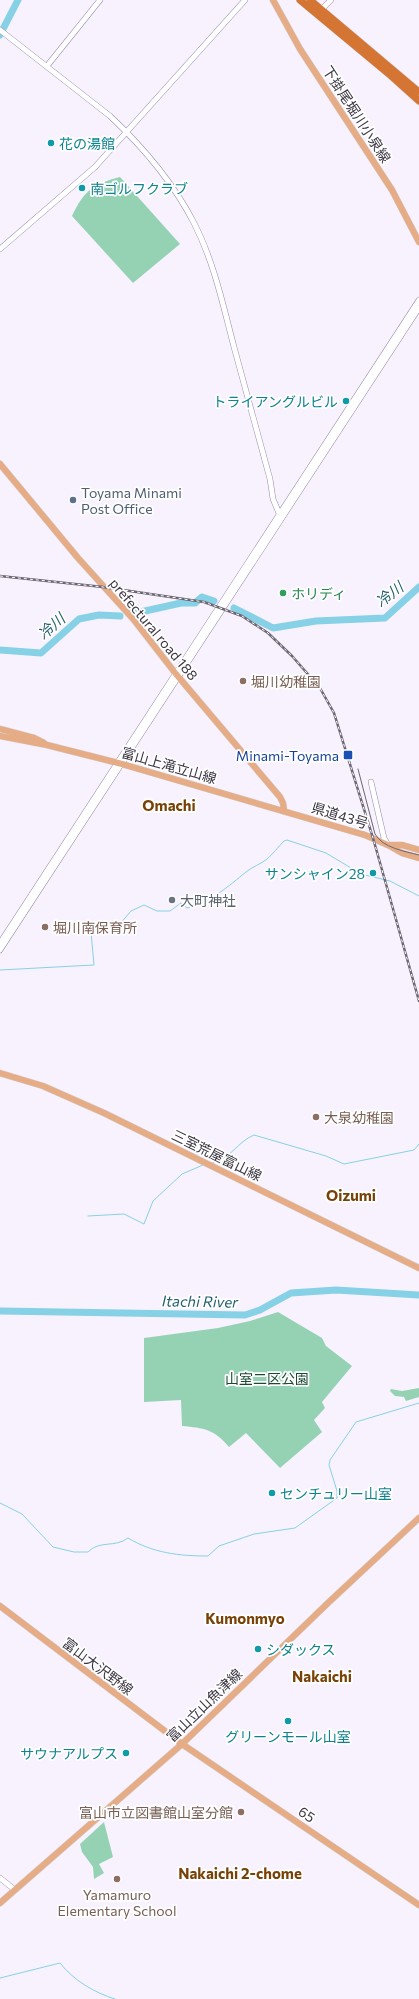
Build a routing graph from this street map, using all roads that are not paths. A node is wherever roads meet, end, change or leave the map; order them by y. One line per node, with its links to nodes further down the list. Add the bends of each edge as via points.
1 (100, 0): 9 (street)
2 (246, 0): 12 (street)
3 (273, 0): 13 (main road, 下掛尾堀川小泉線, via 300,49 392,190)
4 (300, 0): 7 (highway)
5 (310, 0): 7 (highway)
6 (331, 0): 7 (street)
7 (319, 11): 10 (highway); 11 (highway)
8 (0, 30): 9 (street)
9 (47, 66): 12 (street)
10 (419, 92)
11 (419, 101)
12 (127, 132): 14 (street, via 95,166); 18 (street, via 149,156 181,200 203,244 216,278 270,479 273,499)
13 (419, 242)
14 (0, 249)
15 (419, 300): 18 (street)
16 (419, 308): 19 (street)
17 (0, 464): 19 (main road, prefectural road 188, via 78,558 134,620)
18 (280, 513): 19 (street)
19 (177, 675): 23 (street); 25 (main road, prefectural road 188, via 280,797)
20 (0, 729): 22 (main road, 富山上滝立山線, via 34,738)
21 (0, 736): 22 (main road, 富山上滝立山線)
22 (47, 745): 23 (main road, 富山上滝立山線)
23 (120, 764): 25 (main road, 富山上滝立山線); 29 (street); 30 (street)
24 (371, 782): 26 (street, via 384,838)
25 (284, 811): 26 (main road, 県道43号, via 365,835)
26 (388, 845): 27 (main road, via 402,845); 28 (main road)
27 (419, 850)
28 (419, 858)
29 (0, 943)
30 (0, 950)
31 (0, 1073): 32 (main road, 三室荒屋富山線, via 43,1086 104,1113)
32 (419, 1268)
33 (419, 1518): 35 (main road, 富山立山魚津線)
34 (0, 1606): 35 (main road, 富山大沢野線 / 65)
35 (182, 1744): 37 (main road, 富山立山魚津線); 39 (main road, 65 / 65)
36 (0, 1878): 37 (street)
37 (15, 1890): 38 (main road, 富山立山魚津線)
38 (0, 1903)
39 (419, 1905)

